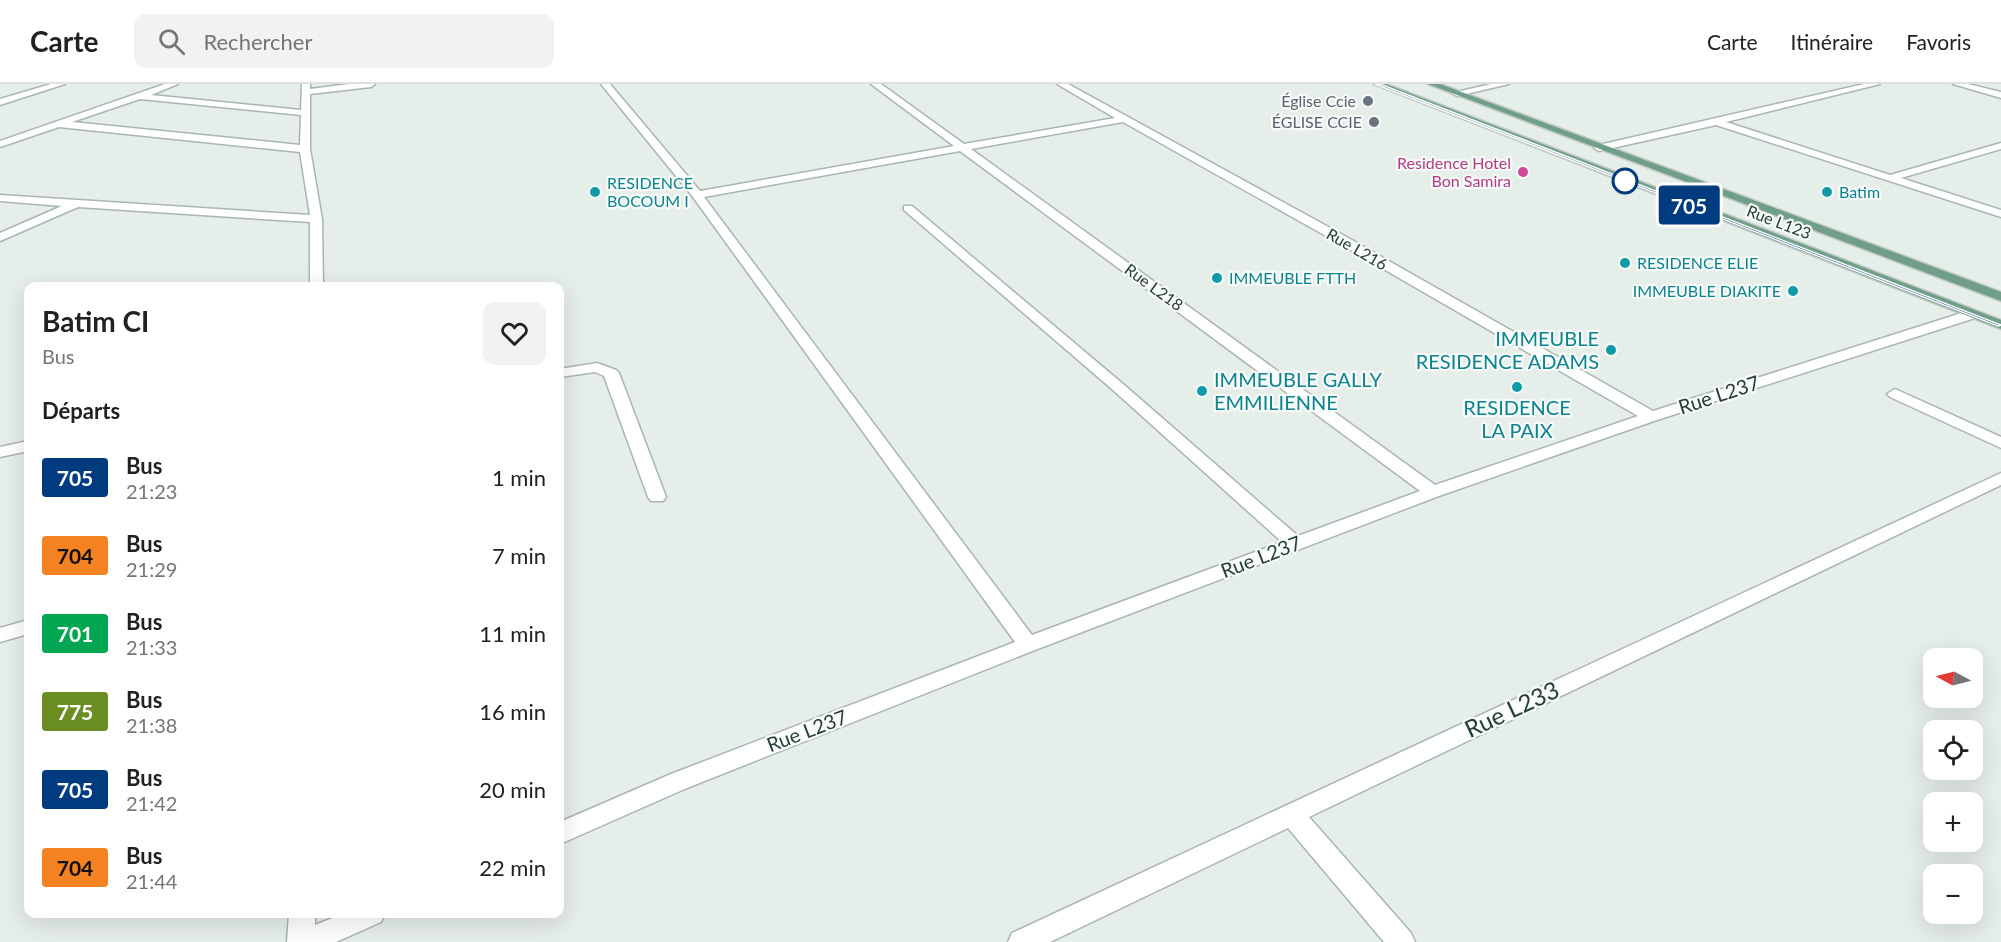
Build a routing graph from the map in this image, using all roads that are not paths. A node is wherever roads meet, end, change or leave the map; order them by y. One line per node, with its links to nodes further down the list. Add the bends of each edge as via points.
1 (62, 84): 16 (street)
2 (174, 84): 15 (street)
3 (371, 84): 12 (street)
4 (605, 84): 27 (street)
5 (875, 84): 25 (street, Rue L218)
6 (1061, 84): 18 (street, Rue L216)
7 (1378, 84): 36 (main road, Rue L123)
8 (1432, 84): 13 (main road, Rue L123)
9 (1505, 84): 13 (street)
10 (1876, 84): 19 (street)
11 (1957, 84): 14 (street)
12 (306, 88): 17 (street)
13 (1457, 93): 23 (main road, Rue L123)
14 (2001, 95)
15 (135, 97): 17 (street); 20 (street)
16 (0, 102)
17 (305, 113): 24 (street)
18 (1125, 119): 25 (street); 40 (street, Rue L216)
19 (1716, 122): 23 (street); 26 (street)
20 (58, 124): 21 (street); 24 (street)
21 (0, 144)
22 (2001, 146): 26 (street)
23 (1599, 148): 35 (main road, Rue L123)
24 (305, 149): 32 (street)
25 (965, 149): 27 (street); 45 (street, Rue L218)
26 (1890, 178): 31 (street)
27 (697, 195): 50 (street)
28 (0, 198): 29 (street)
29 (74, 205): 32 (street); 33 (street)
30 (908, 208): 47 (street)
31 (2001, 214)
32 (316, 219): 34 (street)
33 (0, 237)
34 (316, 282)
35 (2001, 297)
36 (1973, 314): 37 (main road, Rue L123); 40 (street, Rue L237)
37 (2001, 325)
38 (564, 372): 46 (street, via 597,367 611,373)
39 (1895, 394): 41 (street)
40 (1651, 417): 45 (street, Rue L237)
41 (2001, 443)
42 (24, 447): 43 (street)
43 (0, 452)
44 (2001, 478): 51 (street, Rue L233)
45 (1433, 492): 47 (street, Rue L237)
46 (657, 496)
47 (1295, 544): 50 (street, Rue L237)
48 (24, 628): 49 (street)
49 (0, 635)
50 (1028, 645): 52 (street, Rue L237)
51 (1292, 814): 56 (street, Rue L233); 57 (street)
52 (564, 831)
53 (302, 918): 55 (street)
54 (362, 918): 55 (street)
55 (303, 942)
56 (1022, 942)
57 (1401, 942)

